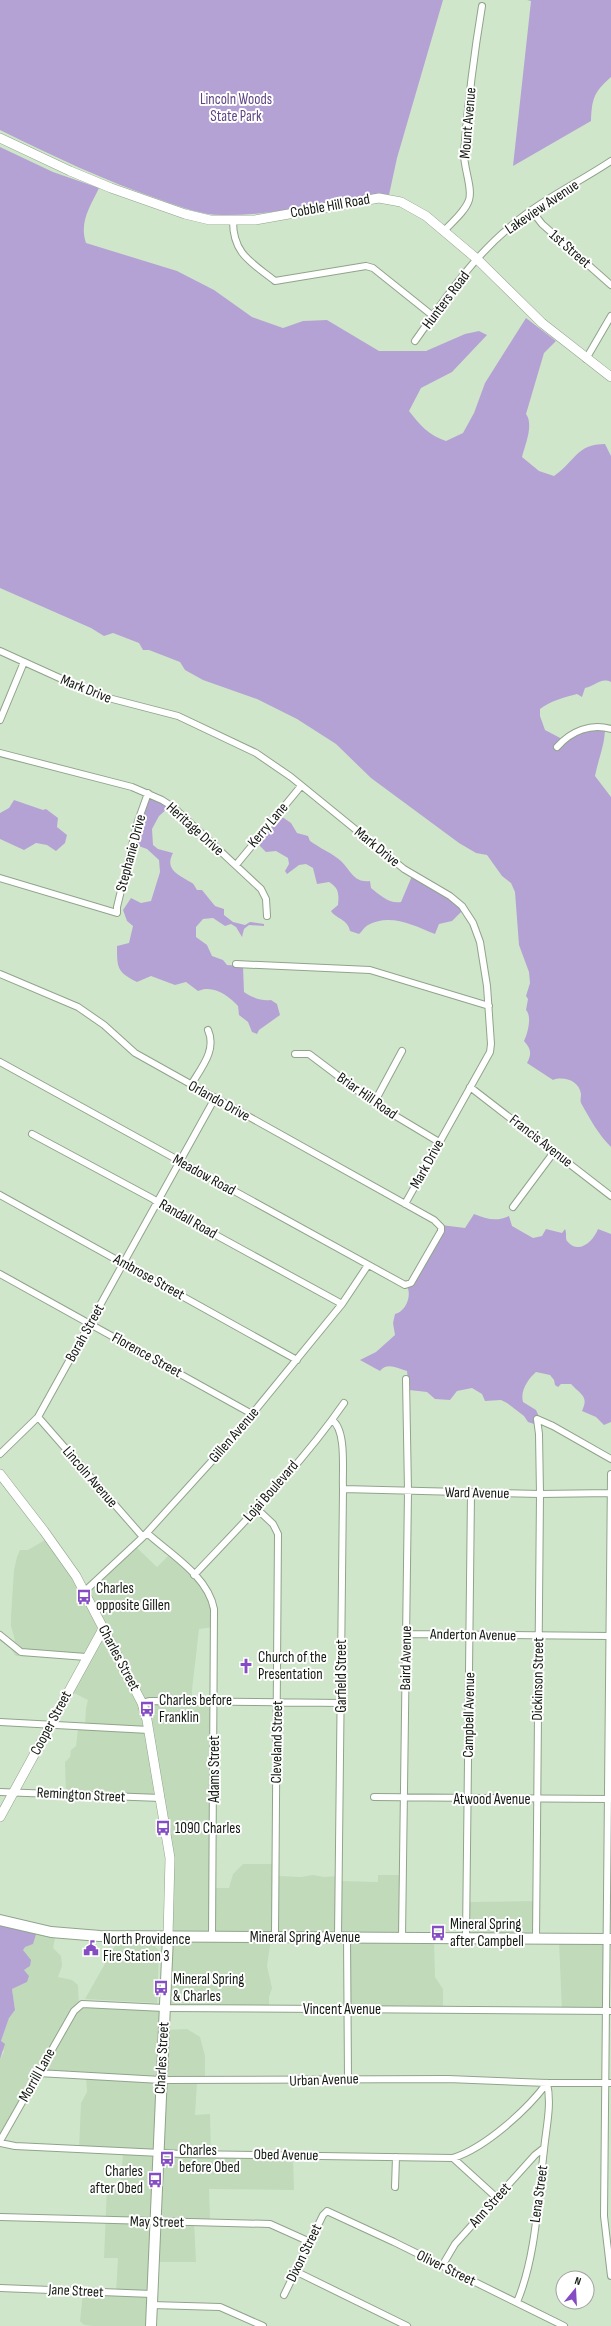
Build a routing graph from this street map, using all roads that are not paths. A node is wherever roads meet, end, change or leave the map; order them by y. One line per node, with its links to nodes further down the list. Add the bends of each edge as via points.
1 (482, 6): 6 (street, Mount Avenue, via 464,150 469,200)
2 (0, 138): 5 (street, Cobble Hill Road, via 70,171 168,208 197,218)
3 (611, 161): 4 (street, Lakeview Avenue)
4 (532, 211): 7 (street, Lakeview Avenue, via 511,226); 8 (street, 1st Street, via 542,224)
5 (233, 221): 6 (street, Cobble Hill Road, via 255,220 379,198 409,205); 9 (street, via 233,235 237,248 245,258 275,281 366,266 373,268)
6 (444, 231): 7 (street, Cobble Hill Road)
7 (476, 259): 9 (street, Hunters Road); 12 (street, Cobble Hill Road, via 542,323)
8 (611, 285)
9 (433, 316): 11 (street, Hunters Road)
10 (611, 316): 12 (street)
11 (415, 341)
12 (586, 359): 13 (street, Cobble Hill Road)
13 (611, 377)
14 (0, 651): 15 (street, Mark Drive)
15 (24, 662): 16 (street); 20 (street, Mark Drive, via 97,695 170,713 213,731 266,759)
16 (0, 720)
17 (611, 728): 18 (street, via 588,728 570,735)
18 (557, 747)
19 (0, 753): 21 (street, Heritage Drive)
20 (301, 786): 22 (street, Kerry Lane); 27 (street, Mark Drive, via 404,869 445,892 462,906 473,923 480,942)
21 (148, 793): 22 (street, Heritage Drive, via 173,807); 23 (street, Stephanie Drive, via 116,907 117,914)
22 (236, 865): 24 (street, Heritage Drive, via 261,889 266,899)
23 (0, 878)
24 (267, 916)
25 (236, 964): 27 (street, via 370,970)
26 (0, 974): 32 (street, Orlando Drive, via 78,1008 104,1025 135,1053)
27 (489, 1006): 33 (street, Mark Drive, via 490,1052)
28 (208, 1030): 32 (street, via 212,1039 211,1048)
29 (402, 1051): 35 (street)
30 (295, 1054): 35 (street, Briar Hill Road, via 309,1054)
31 (0, 1062): 39 (street, Meadow Road)
32 (191, 1085): 34 (street, Orlando Drive)
33 (470, 1087): 37 (street, Mark Drive); 38 (street, Francis Avenue)
34 (215, 1098): 39 (street, Borah Street); 43 (street, Orlando Drive)
35 (374, 1103): 37 (street, Briar Hill Road)
36 (32, 1134): 42 (street, Randall Road)
37 (439, 1142): 43 (street, Mark Drive)
38 (554, 1152): 41 (street, Francis Avenue); 44 (street)
39 (180, 1161): 42 (street, Borah Street); 46 (street, Meadow Road)
40 (0, 1195): 45 (street, Ambrose Street)
41 (611, 1196)
42 (157, 1202): 45 (street, Borah Street); 49 (street, Randall Road)
43 (405, 1204): 48 (street, Orlando Drive, via 434,1220 441,1227 411,1283)
44 (513, 1207)
45 (123, 1263): 50 (street, Borah Street); 51 (street, Ambrose Street)
46 (368, 1265): 48 (street, Meadow Road, via 405,1285); 49 (street, Gillen Avenue)
47 (0, 1274): 50 (street, Florence Street)
48 (408, 1284)
49 (342, 1304): 51 (street, Gillen Avenue)
50 (90, 1323): 54 (street, Florence Street); 55 (street, Borah Street)
51 (297, 1360): 54 (street, Gillen Avenue)
52 (406, 1379): 62 (street, Baird Avenue)
53 (344, 1403): 56 (street, Lojai Boulevard)
54 (252, 1414): 67 (street, Gillen Avenue)
55 (38, 1418): 57 (street, Borah Street); 67 (street, Lincoln Avenue)
56 (332, 1420): 61 (street, Garfield Street, via 337,1423 341,1433); 66 (street, Lojai Boulevard)
57 (0, 1454)
58 (611, 1459): 65 (street, Dickinson Street, via 536,1419 539,1434)
59 (0, 1474): 69 (street, Charles Street, via 44,1531)
60 (611, 1474): 64 (street)
61 (343, 1489): 62 (street, Ward Avenue); 80 (street, Garfield Street)
62 (408, 1491): 63 (street, Ward Avenue); 71 (street, Baird Avenue)
63 (471, 1493): 65 (street, Ward Avenue); 73 (street, Campbell Avenue)
64 (611, 1493): 65 (street, Ward Avenue); 75 (street)
65 (540, 1494): 74 (street, Dickinson Street)
66 (257, 1509): 68 (street, Lojai Boulevard); 78 (street, Cleveland Street, via 273,1524 278,1534)
67 (145, 1535): 68 (street, Adams Street); 69 (street, Gillen Avenue)
68 (194, 1575): 77 (street, Adams Street, via 211,1597 214,1609)
69 (85, 1591): 70 (street, Charles Street)
70 (103, 1629): 76 (street, Cooper Street); 79 (street, Charles Street)
71 (406, 1634): 73 (street, Anderton Avenue); 88 (street, Baird Avenue)
72 (0, 1635): 76 (street, via 21,1652)
73 (470, 1636): 74 (street, Anderton Avenue); 90 (street, Campbell Avenue)
74 (538, 1636): 75 (street, Anderton Avenue); 91 (street, Dickinson Street)
75 (610, 1636): 89 (street)
76 (86, 1657): 82 (street, Cooper Street)
77 (214, 1702): 78 (street); 79 (street); 95 (street, Adams Street)
78 (278, 1702): 80 (street); 96 (street, Cleveland Street)
79 (142, 1703): 83 (street, Charles Street)
80 (341, 1703): 97 (street, Garfield Street)
81 (0, 1722): 82 (street)
82 (50, 1725): 83 (street); 85 (street, Cooper Street)
83 (149, 1730): 87 (street, Charles Street)
84 (0, 1792): 85 (street, Remington Street)
85 (14, 1792): 87 (street, Remington Street); 92 (street, Cooper Street)
86 (374, 1797): 88 (street, Atwood Avenue)
87 (161, 1798): 94 (street, Charles Street, via 170,1858)
88 (404, 1798): 90 (street, Atwood Avenue); 98 (street, Baird Avenue)
89 (609, 1799): 91 (street, Atwood Avenue); 101 (street)
90 (468, 1800): 91 (street, Atwood Avenue); 99 (street, Campbell Avenue)
91 (536, 1800): 100 (street, Dickinson Street)
92 (0, 1817)
93 (0, 1920): 94 (main road, Mineral Spring Avenue, via 70,1934)
94 (168, 1936): 95 (main road, Mineral Spring Avenue); 102 (main road, Charles Street)
95 (212, 1936): 96 (main road, Mineral Spring Avenue)
96 (275, 1936): 97 (main road, Mineral Spring Avenue)
97 (342, 1936): 98 (main road, Mineral Spring Avenue); 104 (street, Garfield Street)
98 (402, 1938): 99 (main road, Mineral Spring Avenue)
99 (466, 1938): 100 (main road, Mineral Spring Avenue)
100 (536, 1939): 101 (main road, Mineral Spring Avenue)
101 (609, 1939): 105 (street)
102 (164, 2008): 103 (street, Vincent Avenue, via 82,2004); 104 (street, Vincent Avenue); 108 (main road, Charles Street)
103 (75, 2009): 106 (street, Morrill Lane)
104 (348, 2009): 105 (street, Vincent Avenue); 107 (street, Garfield Street)
105 (608, 2011): 110 (street)
106 (38, 2074): 108 (street, Urban Avenue); 111 (street, Morrill Lane)
107 (348, 2078): 108 (street, Urban Avenue, via 294,2081); 109 (street, Urban Avenue)
108 (161, 2080): 113 (main road, Charles Street)
109 (547, 2083): 110 (street, Urban Avenue); 112 (street, Lena Street, via 550,2095); 115 (street, Obed Avenue, via 493,2135)
110 (608, 2083): 117 (street)
111 (0, 2142): 113 (street, Obed Avenue, via 15,2146)
112 (544, 2148): 119 (street, Ann Street); 132 (street, Lena Street, via 526,2278)
113 (158, 2152): 114 (street, Obed Avenue); 122 (main road, Charles Street)
114 (396, 2157): 115 (street, Obed Avenue); 118 (street)
115 (454, 2158): 119 (street)
116 (611, 2165): 117 (street)
117 (604, 2166): 124 (street)
118 (395, 2187)
119 (497, 2198): 126 (street, Ann Street, via 455,2244)
120 (327, 2211): 125 (street, Dixon Street, via 322,2215); 126 (street, Oliver Street)
121 (0, 2217): 122 (street, May Street)
122 (155, 2222): 125 (street, May Street, via 270,2224); 130 (main road, Charles Street)
123 (611, 2228): 124 (street)
124 (604, 2229): 128 (street)
125 (310, 2242): 127 (street, Dixon Street)
126 (442, 2266): 132 (street, Oliver Street)
127 (295, 2271): 131 (street, Dixon Street); 136 (street)
128 (611, 2276)
129 (0, 2288): 130 (street, Jane Street)
130 (152, 2294): 133 (main road, Charles Street)
131 (284, 2296)
132 (517, 2302): 137 (street, Oliver Street)
133 (152, 2305): 134 (main road, Charles Street); 135 (street, via 220,2307)
134 (151, 2326)
135 (263, 2326)
136 (407, 2326)
137 (564, 2326)

